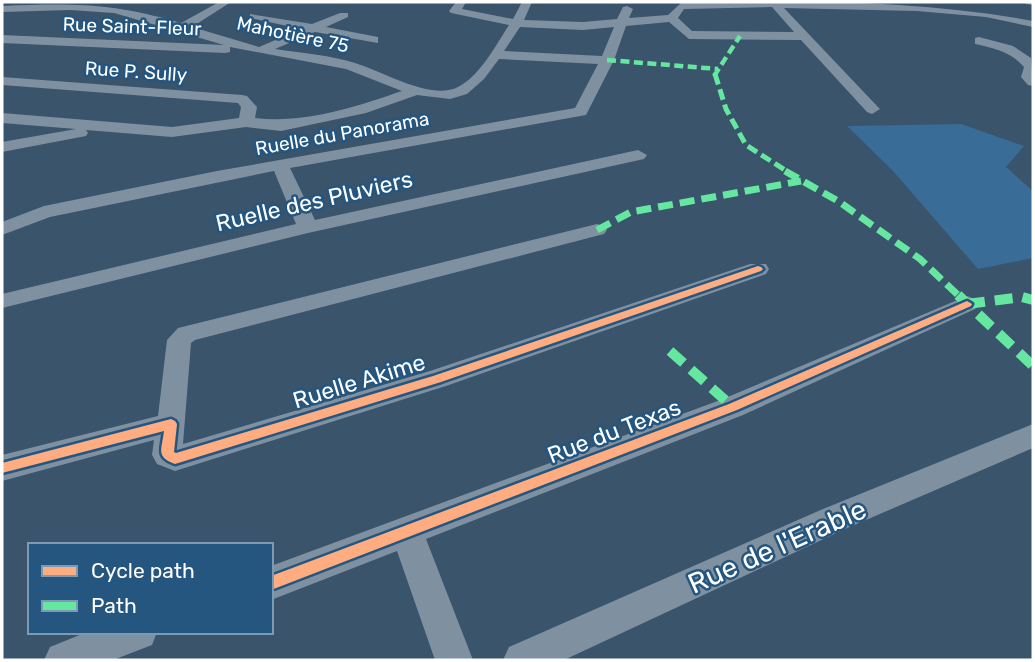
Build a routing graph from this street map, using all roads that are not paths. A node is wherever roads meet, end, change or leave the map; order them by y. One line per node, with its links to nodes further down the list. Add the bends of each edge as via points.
1 (226, 2): 13 (street)
2 (461, 2): 11 (street, via 455,11)
3 (527, 2): 11 (street, Mahotière 75)
4 (775, 4): 10 (street, via 681,6); 12 (street, via 951,10); 15 (street)
5 (113, 6): 6 (street, Mahotière 75); 13 (street, Mahotière 75)
6 (2, 9)
7 (344, 15): 14 (street)
8 (254, 16): 14 (street)
9 (624, 16): 10 (street); 11 (street, via 583,26); 21 (street, Ruelle du Panorama)
10 (672, 18): 15 (street, via 689,35)
11 (518, 23): 20 (street, Mahotière 75)
12 (1033, 24)
13 (183, 27): 19 (street, Mahotière 75)
14 (313, 28): 17 (street); 19 (street)
15 (804, 36): 25 (street)
16 (2, 39): 19 (street, Rue Saint-Fleur)
17 (374, 40)
18 (979, 41): 23 (street, via 1027,60 1031,68 1028,77)
19 (261, 50): 24 (street, Mahotière 75, via 349,66)
20 (496, 55): 21 (street); 24 (street, Mahotière 75, via 465,90 442,96)
21 (607, 60): 31 (street, Ruelle du Panorama, via 581,112)
22 (2, 81): 27 (street, Rue P. Sully, via 242,99 249,107)
23 (1033, 82)
24 (415, 90): 27 (street, via 362,110 281,126)
25 (872, 109)
26 (2, 118): 28 (street)
27 (246, 122): 28 (street, via 172,132)
28 (112, 128): 29 (street)
29 (2, 147)
30 (638, 155): 32 (street, Ruelle des Pluviers)
31 (280, 165): 32 (street); 33 (street, Ruelle du Panorama, via 44,212)
32 (308, 226): 36 (street, Ruelle des Pluviers)
33 (2, 229)
34 (597, 230): 38 (street, via 187,334 179,340)
35 (758, 269): 38 (street, Ruelle Akime, via 436,379 175,458 167,455)
36 (2, 301)
37 (967, 304): 41 (street, Rue du Texas, via 733,407)
38 (171, 424): 40 (street)
39 (1033, 436): 46 (street, Rue de l'Erable, via 834,519)
40 (2, 468)
41 (407, 533): 42 (street, Rue du Texas); 45 (street)
42 (273, 582)
43 (134, 634): 44 (street)
44 (63, 660)
45 (454, 660)
46 (522, 660)

